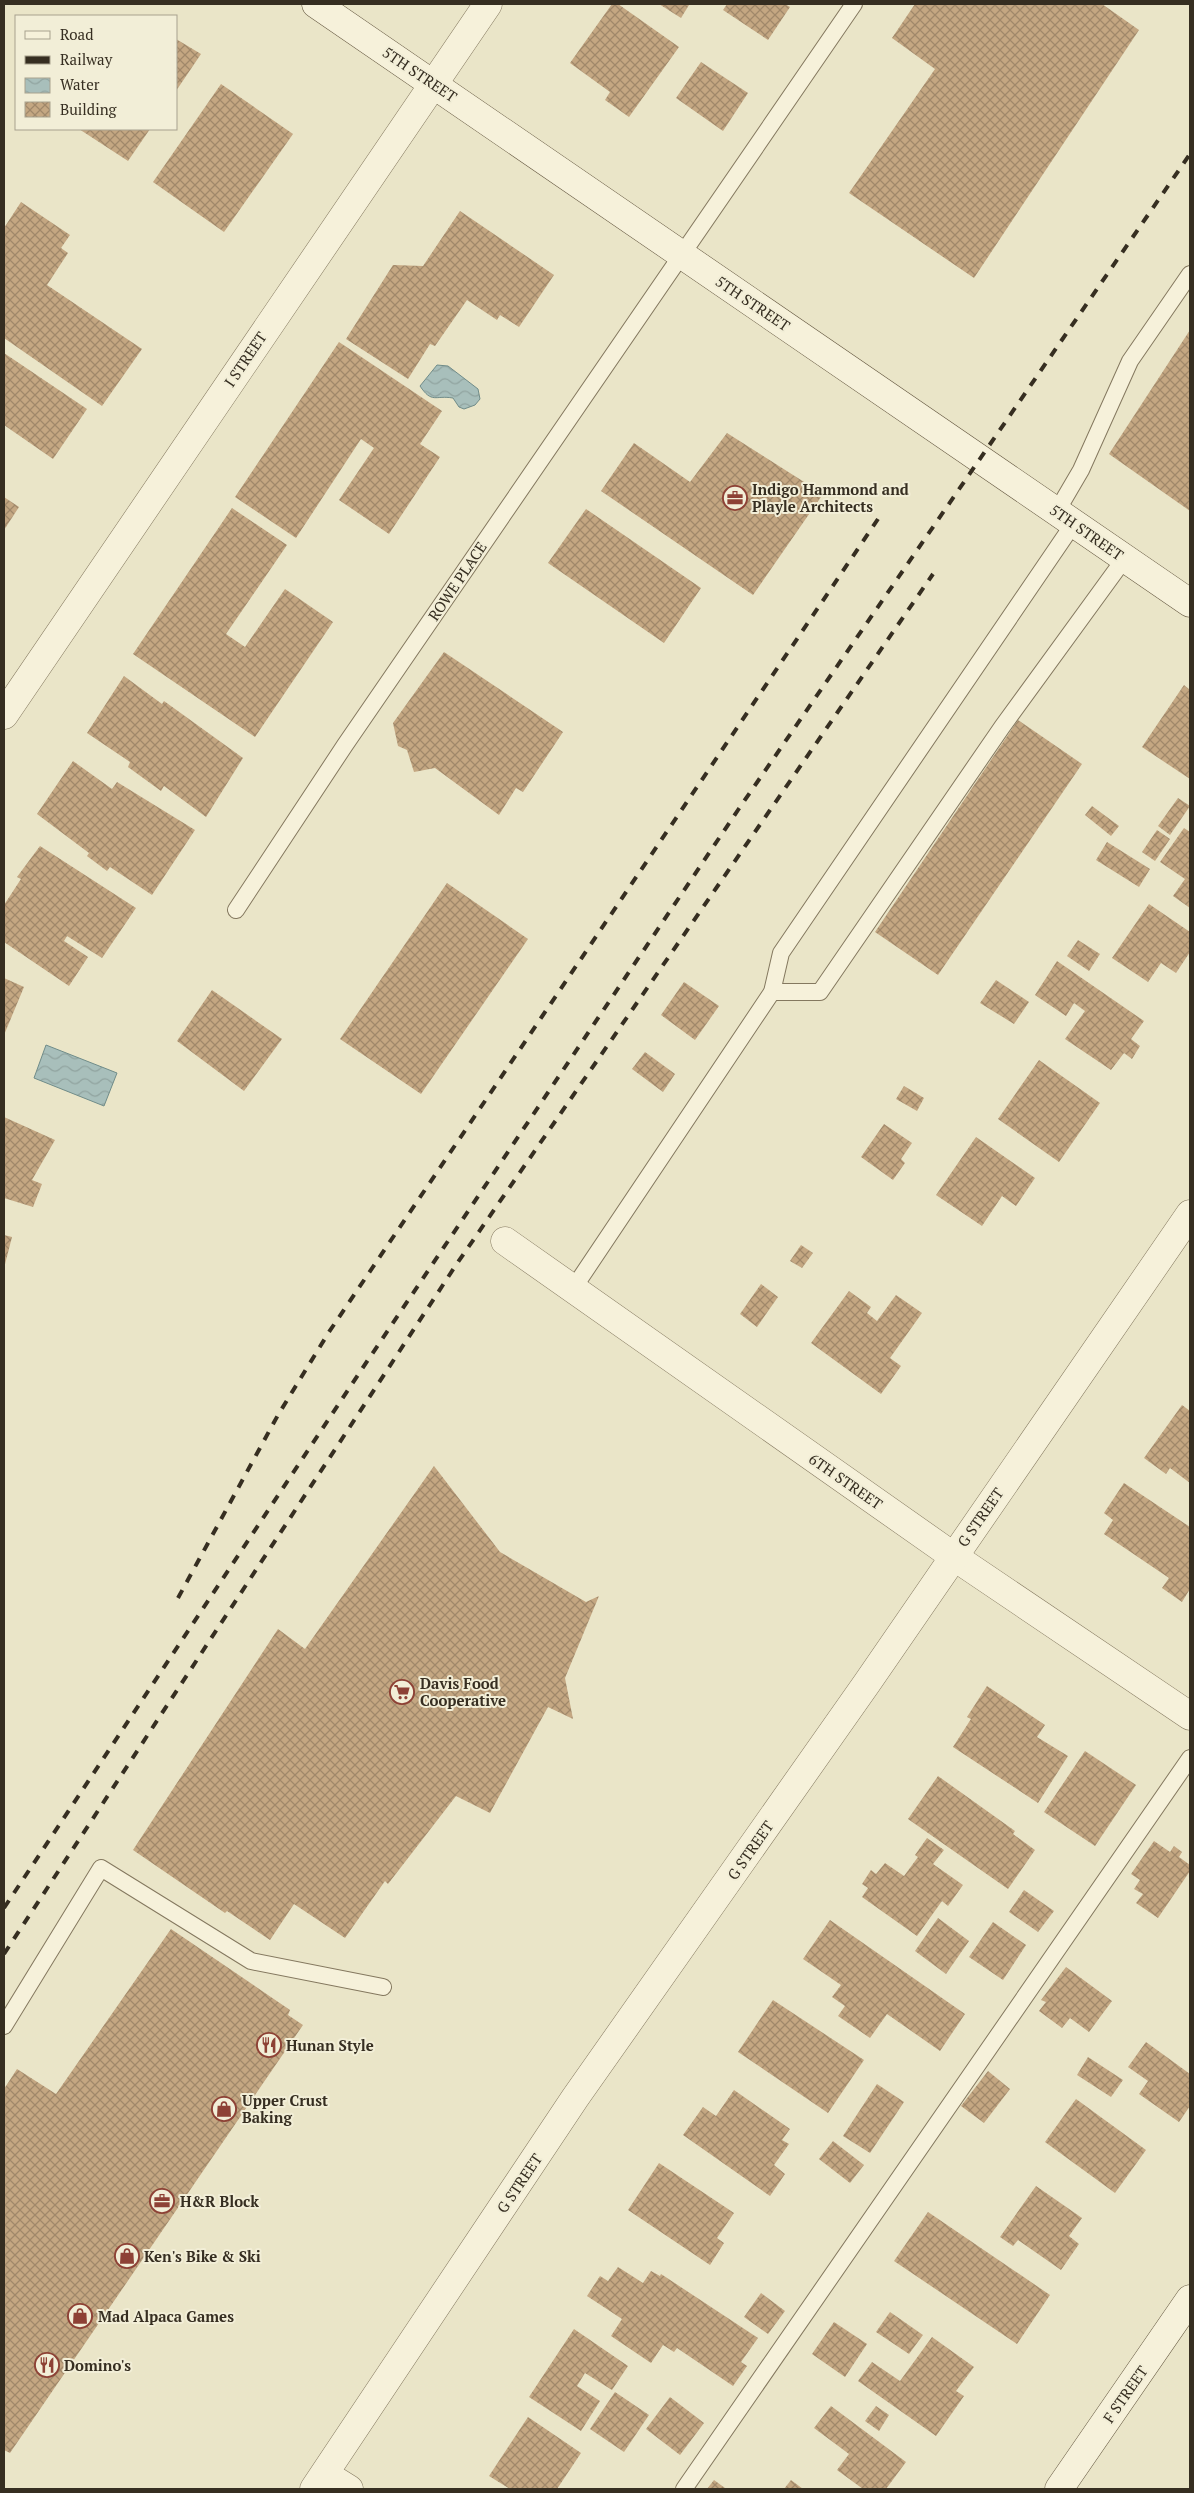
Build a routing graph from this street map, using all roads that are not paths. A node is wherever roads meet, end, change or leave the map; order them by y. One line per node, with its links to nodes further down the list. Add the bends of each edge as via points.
1 (316, 4): 4 (street, 5TH STREET)
2 (488, 4): 4 (street, I STREET)
3 (854, 4): 5 (lane, ROWE PLACE)
4 (435, 84): 5 (street, 5TH STREET); 10 (street, I STREET, via 277,310)
5 (681, 255): 7 (street, 5TH STREET); 11 (lane, ROWE PLACE)
6 (1190, 274): 7 (lane, via 1130,361 1081,470)
7 (1066, 517): 8 (street, 5TH STREET); 12 (lane, via 781,953)
8 (1125, 558): 9 (street, 5TH STREET); 12 (lane, via 1002,727 820,992)
9 (1190, 603)
10 (4, 715)
11 (236, 910)
12 (772, 992): 15 (lane)
13 (1190, 1214): 16 (street, G STREET)
14 (506, 1241): 15 (street, 6TH STREET)
15 (573, 1289): 16 (street, 6TH STREET)
16 (952, 1556): 17 (street, 6TH STREET); 22 (street, G STREET, via 575,2098)
17 (1190, 1716)
18 (1190, 1758): 24 (lane)
19 (384, 1987): 20 (lane, via 251,1961 101,1868)
20 (4, 2026)
21 (1190, 2299): 25 (street, F STREET)
22 (319, 2482): 23 (street)
23 (349, 2489)
24 (684, 2489)
25 (1059, 2489)

